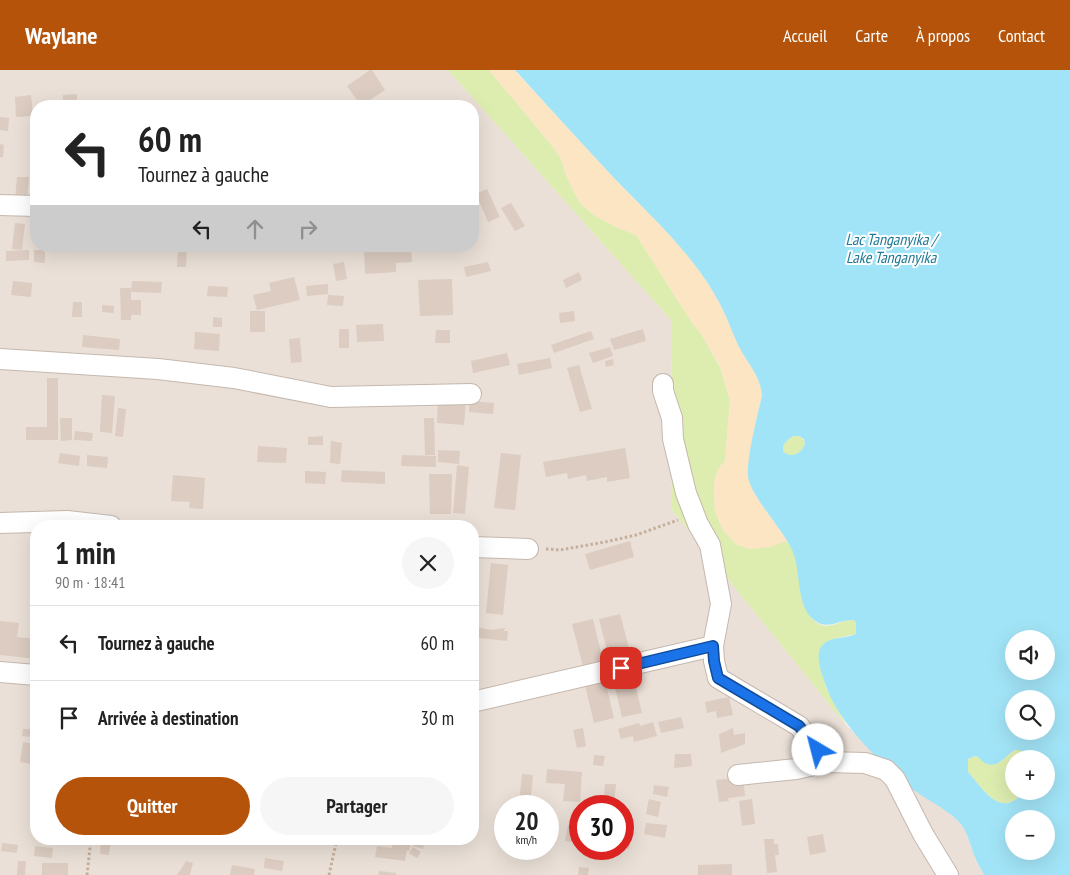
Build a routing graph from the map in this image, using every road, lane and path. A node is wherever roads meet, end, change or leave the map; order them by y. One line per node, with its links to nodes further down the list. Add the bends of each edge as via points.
1 (0, 205): 2 (street)
2 (30, 206)
3 (0, 359): 5 (street, via 158,368 331,396)
4 (663, 384): 6 (street, via 672,418 673,439)
5 (471, 394)
6 (694, 514): 10 (path, via 636,535 605,542 560,550); 11 (street, via 710,545 721,604)
7 (30, 522): 8 (street)
8 (0, 523)
9 (479, 547): 10 (street)
10 (528, 549)
11 (713, 646): 14 (street); 15 (street, via 718,678 799,726)
12 (0, 672): 13 (street)
13 (30, 674)
14 (479, 700)
15 (827, 762): 16 (street); 21 (street, via 865,763 886,770 895,779)
16 (738, 775)
17 (90, 845): 19 (path)
18 (336, 845): 20 (path)
19 (87, 875)
20 (329, 875)
21 (948, 875)

